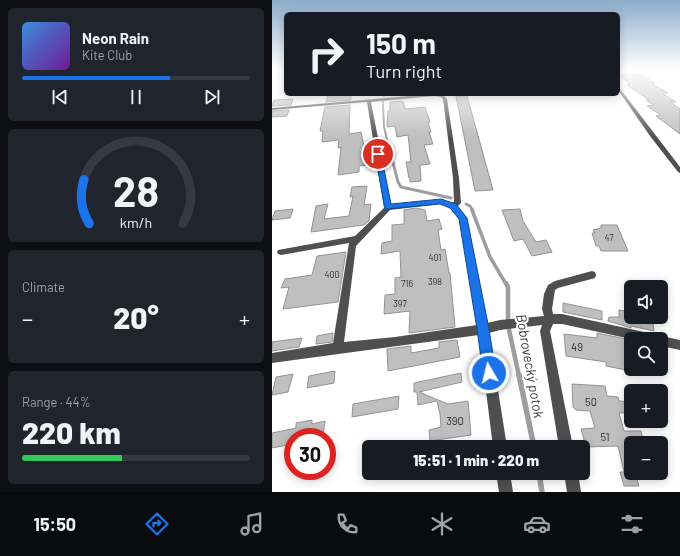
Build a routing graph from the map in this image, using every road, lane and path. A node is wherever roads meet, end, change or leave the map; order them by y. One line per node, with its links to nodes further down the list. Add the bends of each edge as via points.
1 (622, 92): 6 (street)
2 (423, 96): 4 (street)
3 (442, 96): 7 (street, via 456,178 458,203)
4 (369, 101): 5 (street); 8 (street)
5 (272, 109)
6 (680, 171)
7 (453, 206): 8 (street, via 441,202); 13 (street, via 463,218)
8 (388, 208): 9 (street)
9 (357, 239): 10 (street); 17 (street, via 352,245)
10 (281, 252)
11 (592, 275): 12 (street, via 551,288 547,309)
12 (550, 319): 13 (street); 14 (street); 20 (street, via 545,331)
13 (483, 329): 17 (street); 19 (street)
14 (624, 333)
15 (668, 342): 16 (street)
16 (680, 345)
17 (338, 348): 18 (street)
18 (272, 358)
19 (499, 440)
20 (565, 440)
21 (505, 480): 23 (street)
22 (572, 480): 24 (street)
23 (506, 492)
24 (574, 492)

